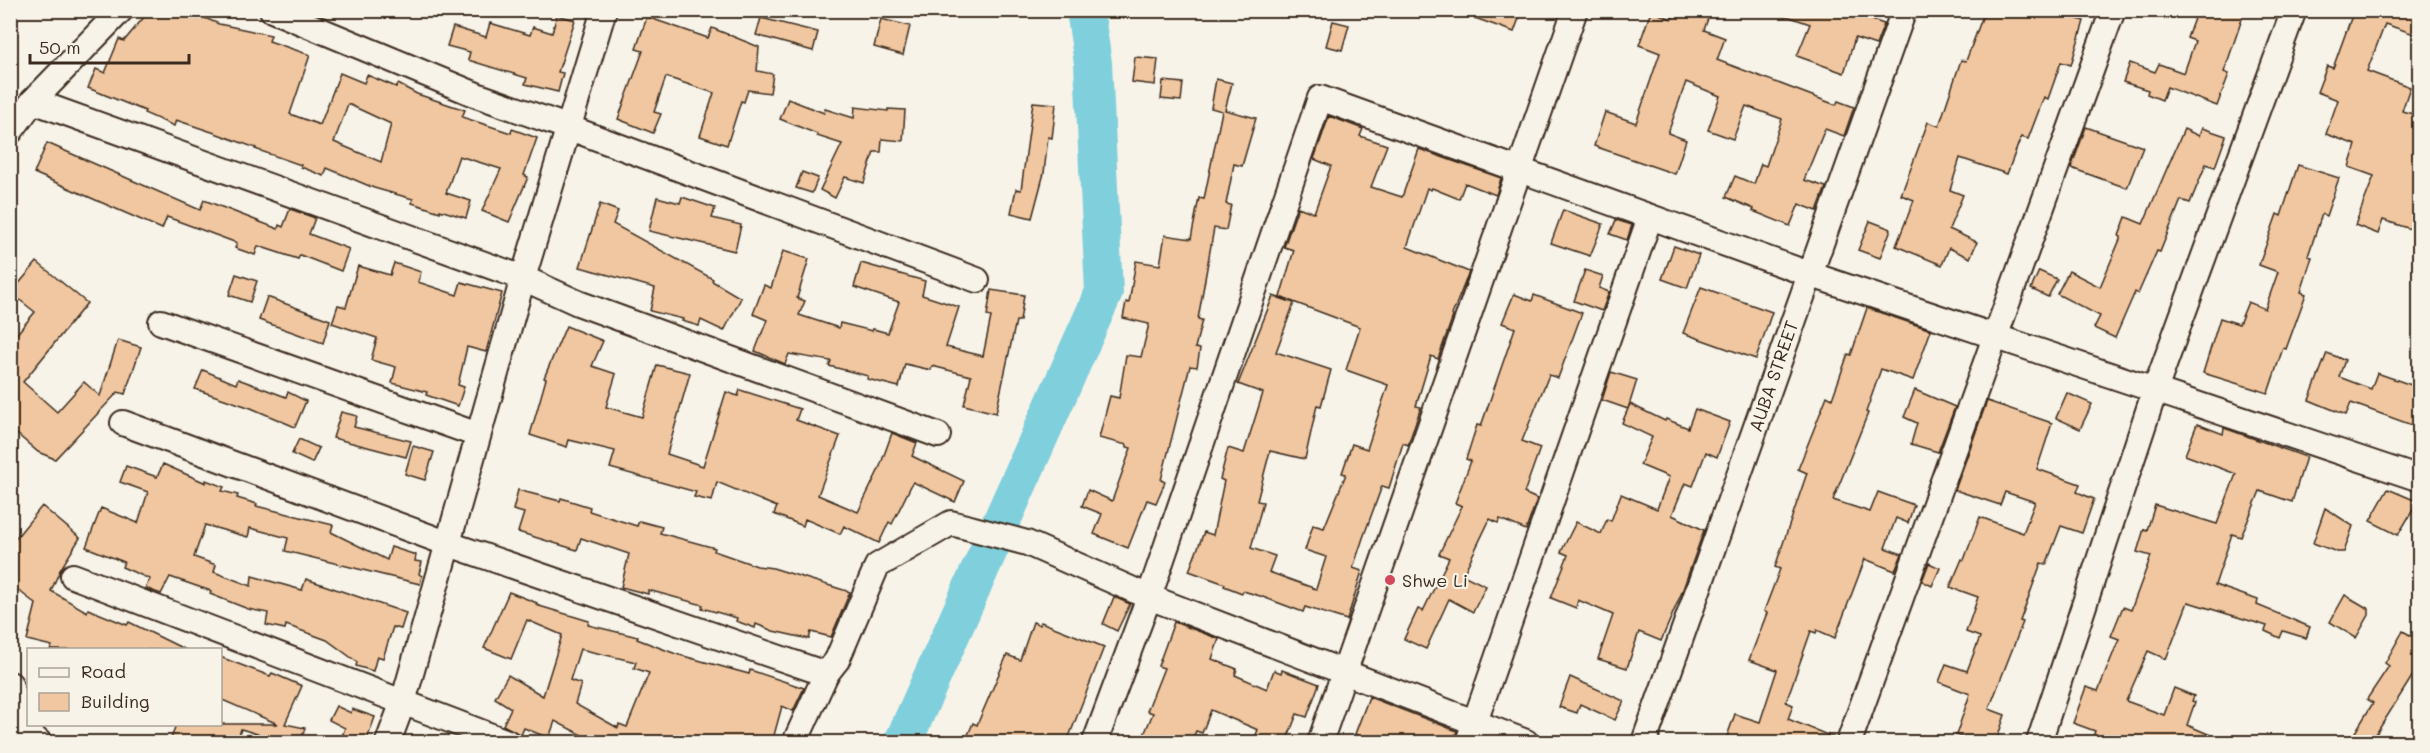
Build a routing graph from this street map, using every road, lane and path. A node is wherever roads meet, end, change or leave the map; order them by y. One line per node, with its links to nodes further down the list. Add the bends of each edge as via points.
1 (121, 10): 8 (street)
2 (272, 10): 9 (street, via 479,96)
3 (604, 10): 9 (street)
4 (1575, 10): 11 (street)
5 (1904, 10): 13 (street, AUBA STREET)
6 (2112, 10): 17 (street)
7 (2294, 10): 18 (street)
8 (33, 101): 10 (street); 14 (street)
9 (570, 128): 14 (street); 15 (street)
10 (10, 132)
11 (1518, 170): 12 (street); 25 (street, via 1320,98); 26 (street)
12 (1650, 217): 13 (street); 30 (street)
13 (1809, 274): 17 (street); 38 (street, AUBA STREET)
14 (523, 278): 20 (street); 21 (street, via 578,303)
15 (977, 280)
16 (161, 322): 20 (street)
17 (1995, 337): 18 (street); 39 (street)
18 (2155, 390): 22 (street); 40 (street)
19 (123, 423): 23 (street)
20 (478, 435): 23 (street)
21 (938, 435)
22 (2420, 479)
23 (448, 544): 27 (street); 29 (street)
24 (73, 576): 29 (street)
25 (1149, 597): 26 (street); 27 (street, via 1027,543 951,523 877,566 837,660); 35 (street)
26 (1345, 673): 30 (street); 36 (street)
27 (826, 674): 34 (street)
28 (10, 684): 31 (street, via 28,732)
29 (403, 702): 32 (street); 33 (street)
30 (1472, 733): 37 (street)
31 (39, 742)
32 (388, 742)
33 (507, 742)
34 (795, 742)
35 (1095, 742)
36 (1320, 742)
37 (1526, 742)
38 (1644, 742)
39 (1849, 742)
40 (2039, 742)

